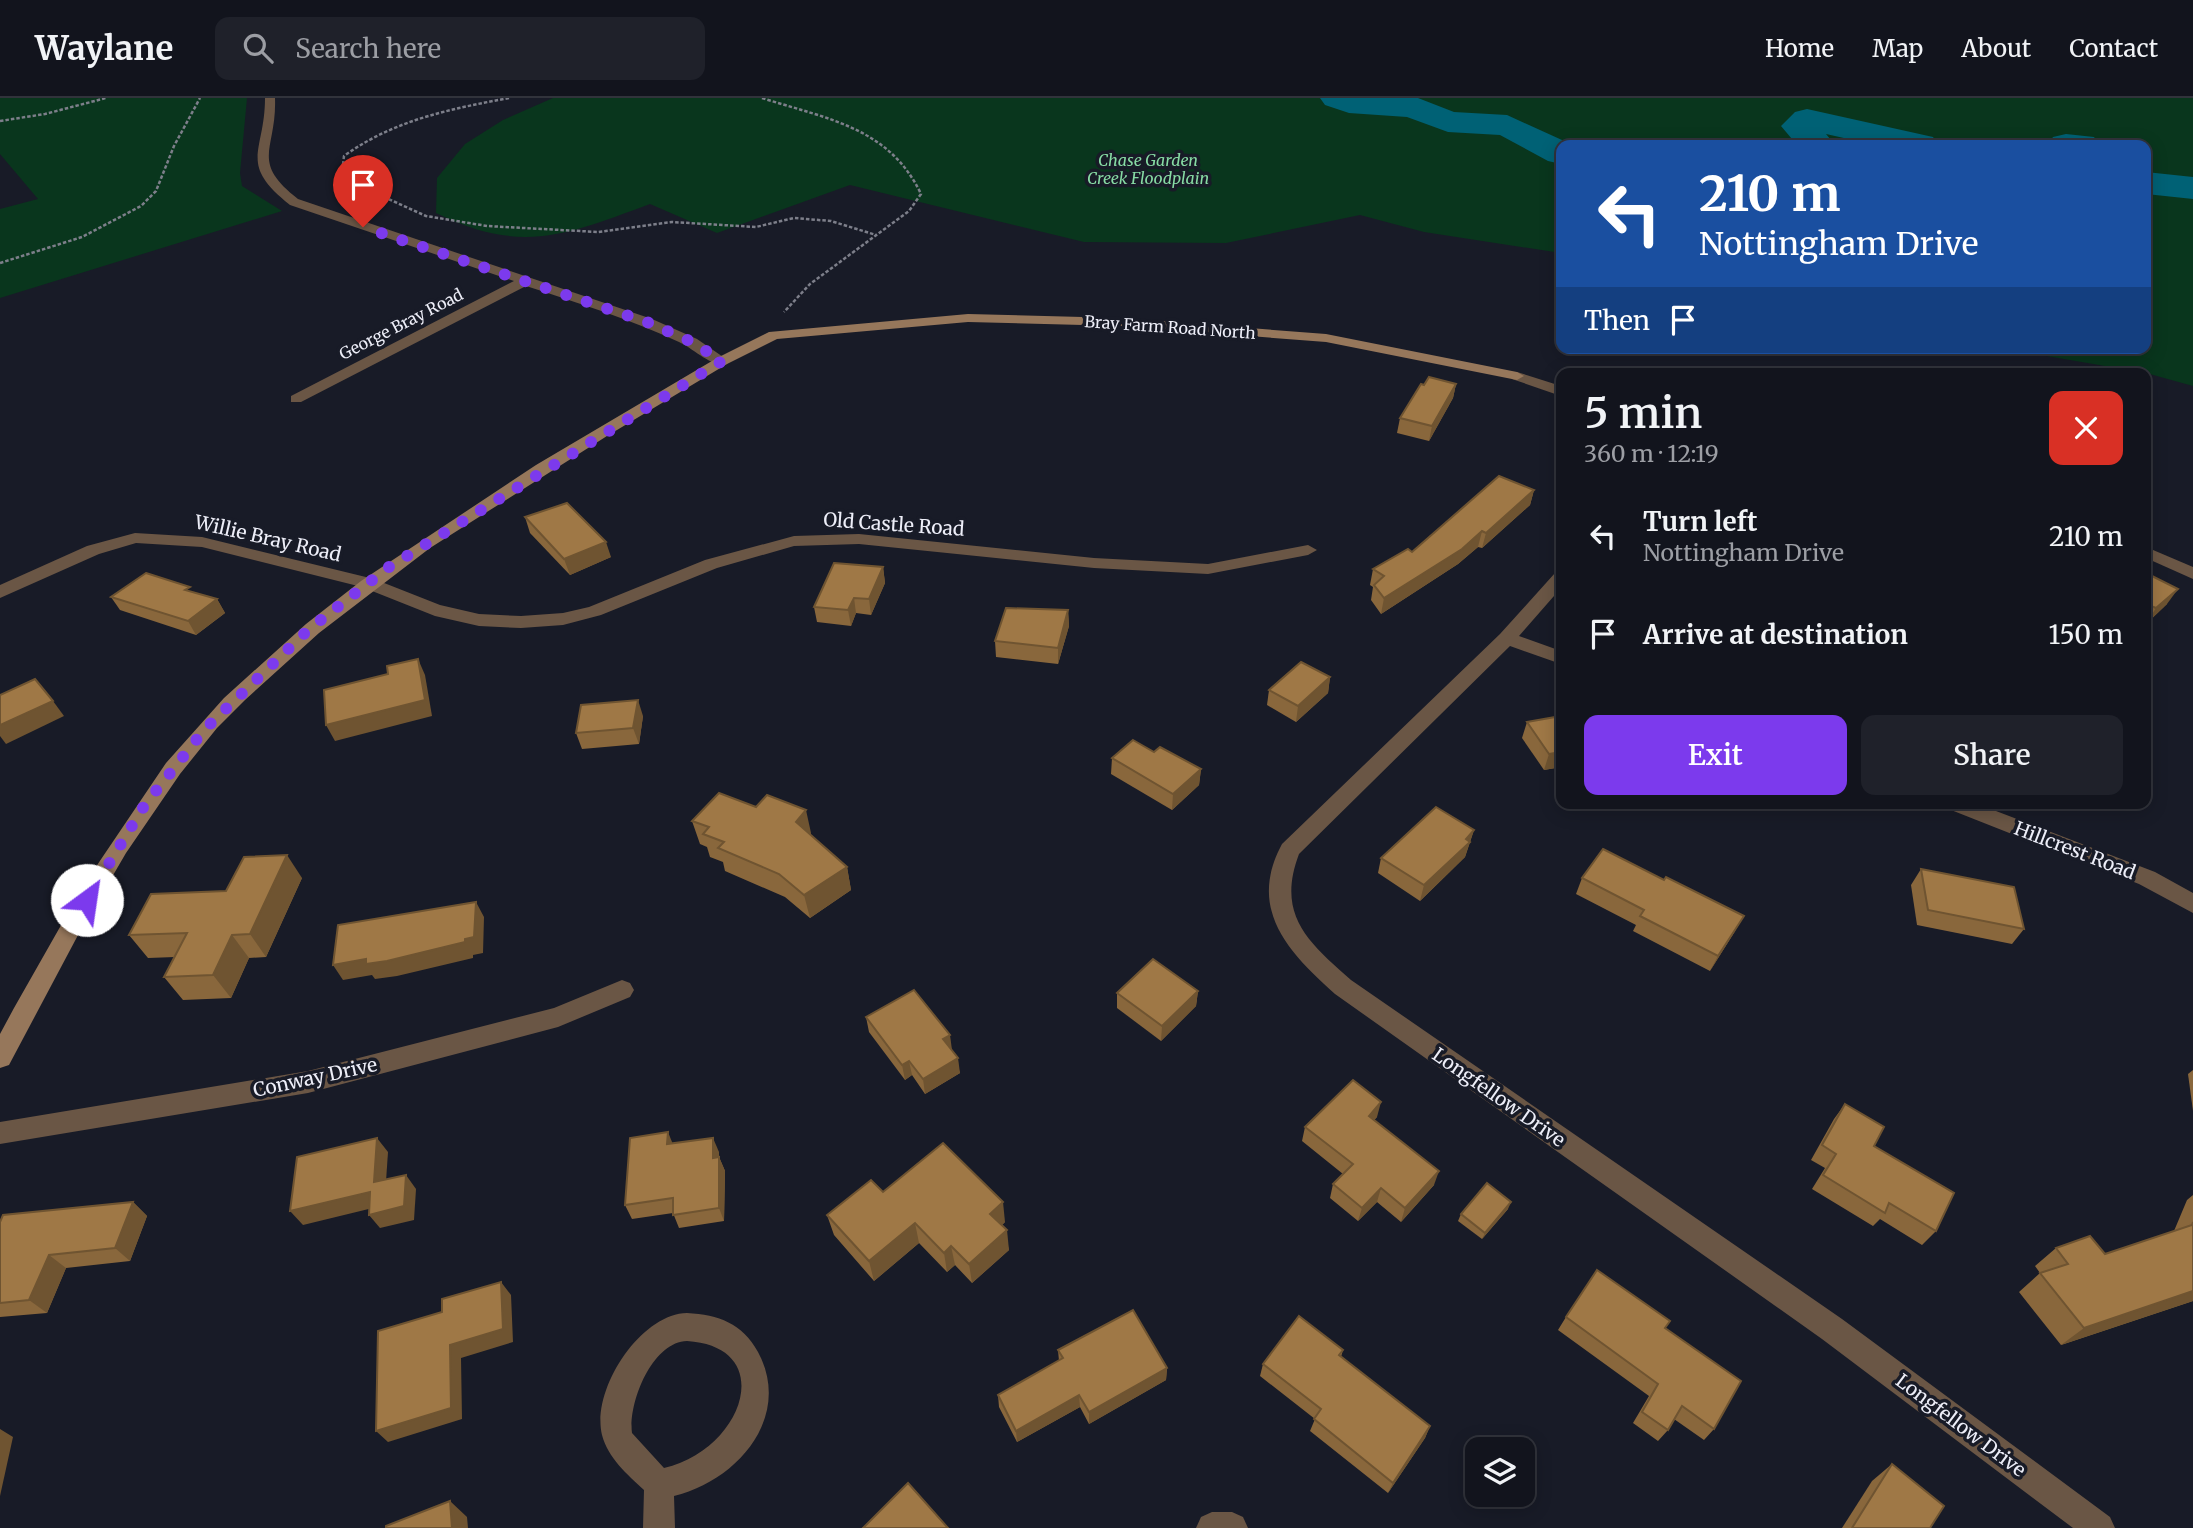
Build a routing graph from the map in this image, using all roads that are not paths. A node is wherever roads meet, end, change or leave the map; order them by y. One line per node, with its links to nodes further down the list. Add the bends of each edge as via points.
1 (270, 98): 2 (street, via 261,166 273,188 315,211)
2 (523, 282): 3 (street, via 647,322); 5 (street, George Bray Road)
3 (722, 361): 4 (street, Bray Farm Road North, via 774,335 968,318 1121,322 1326,338 1517,376); 9 (street)
4 (1556, 389)
5 (296, 399)
6 (1308, 550): 9 (street, Old Castle Road, via 1208,569 1094,563 859,539 794,541 711,564 595,611 520,622 479,620 435,610)
7 (2151, 554): 8 (street)
8 (2193, 574)
9 (368, 583): 11 (street, Willie Bray Road, via 202,542 135,538 93,550); 17 (street, via 308,630 205,729 144,806 59,947)
10 (1556, 583): 12 (street, Longfellow Drive)
11 (0, 592)
12 (1507, 638): 13 (street); 23 (street, Longfellow Drive, via 1290,850 1276,887 1287,928 1343,987 1832,1329)
13 (1556, 656)
14 (1969, 809): 15 (street, Hillcrest Road, via 2147,878)
15 (2193, 904)
16 (622, 990): 18 (street, Conway Drive, via 558,1017 308,1082)
17 (0, 1058)
18 (0, 1133)
19 (659, 1483): 19 (street, via 617,1436 616,1412 626,1382 650,1345 674,1328 724,1333 748,1359 756,1380 756,1401 733,1448 695,1475); 20 (street)
20 (659, 1528)
21 (1212, 1528): 22 (street)
22 (1232, 1528)
23 (2099, 1528)

